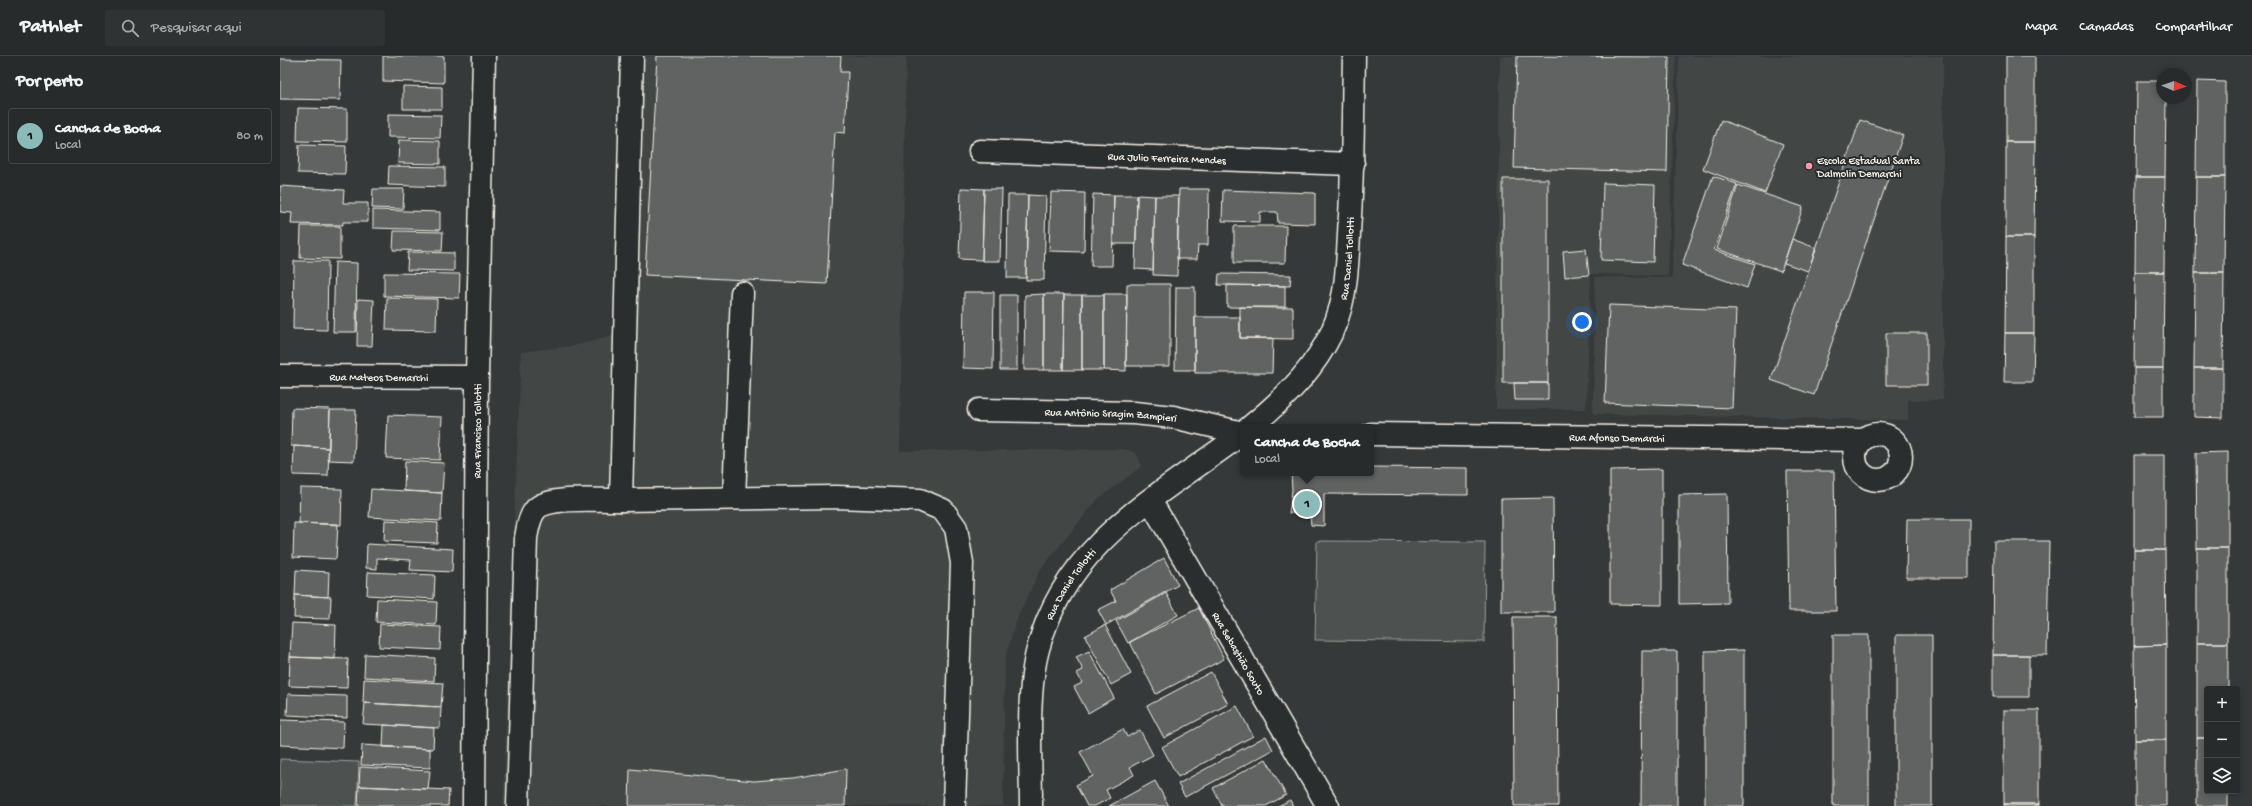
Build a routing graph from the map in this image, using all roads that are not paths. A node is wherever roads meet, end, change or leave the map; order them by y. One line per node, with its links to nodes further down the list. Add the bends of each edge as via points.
1 (484, 56): 8 (street, Rua Francisco Tollotti)
2 (632, 56): 16 (street)
3 (1354, 56): 5 (street, Rua Daniel Tollotti)
4 (980, 151): 5 (street, Rua Julio Ferreira Mendes)
5 (1353, 164): 10 (street, Rua Daniel Tollotti, via 1346,289 1341,310 1325,345 1299,382)
6 (742, 293): 15 (street)
7 (280, 376): 8 (street, Rua Mateos Demarchi)
8 (477, 377): 18 (street, Rua Francisco Tollotti)
9 (978, 410): 11 (street, Rua Antônio Sragim Zampieri, via 1173,416)
10 (1253, 424)
11 (1240, 431)
12 (1374, 434): 14 (street, Rua Afonso Demarchi)
13 (1240, 435): 17 (street, Rua Daniel Tollotti)
14 (1862, 440)
15 (734, 498): 16 (street); 20 (street, via 836,497 920,500 943,510 956,528 962,563)
16 (621, 500): 19 (street, via 552,501 537,509 530,520 526,538)
17 (1150, 500): 21 (street, Rua Daniel Tollotti, via 1107,534 1089,553 1063,588 1046,624 1034,669 1030,741); 22 (street, Rua Sebastião Souto)
18 (474, 806)
19 (518, 806)
20 (954, 806)
21 (1031, 806)
22 (1328, 806)

